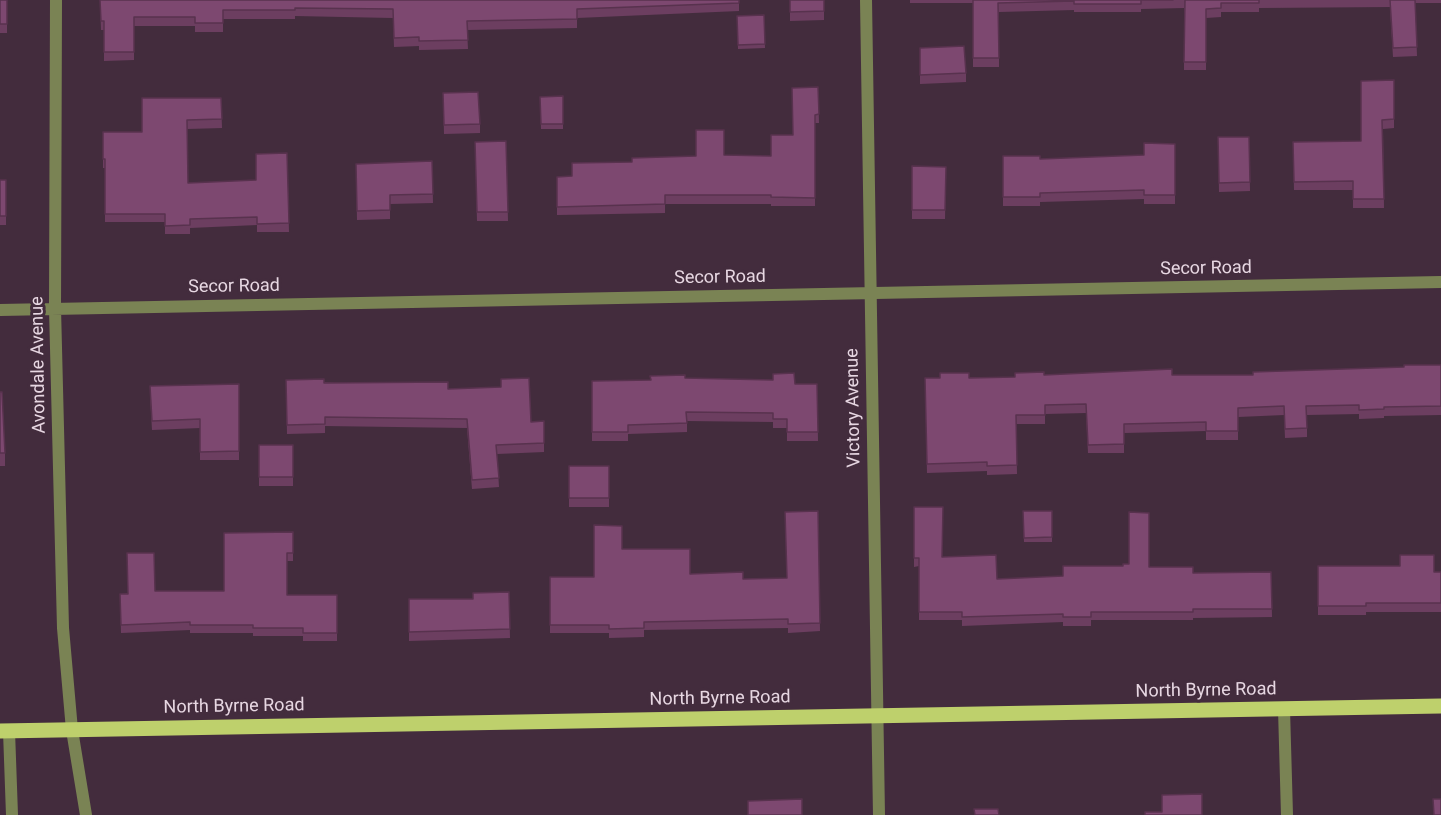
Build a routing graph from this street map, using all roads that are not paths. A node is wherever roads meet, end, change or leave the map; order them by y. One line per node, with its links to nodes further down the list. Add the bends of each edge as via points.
1 (56, 0): 5 (street, Avondale Avenue)
2 (866, 0): 4 (street, Victory Avenue)
3 (1441, 282): 4 (street, Secor Road)
4 (871, 293): 5 (street, Secor Road); 9 (street, Victory Avenue)
5 (55, 308): 6 (street, Secor Road); 10 (street, Avondale Avenue, via 63,628)
6 (0, 310)
7 (1441, 706): 8 (main road, North Byrne Road)
8 (1284, 709): 9 (main road, North Byrne Road); 15 (street)
9 (877, 716): 10 (main road, North Byrne Road); 14 (street, Victory Avenue)
10 (72, 730): 11 (main road, North Byrne Road); 13 (street, Avondale Avenue)
11 (5, 731): 12 (street)
12 (12, 815)
13 (86, 815)
14 (879, 815)
15 (1287, 815)

